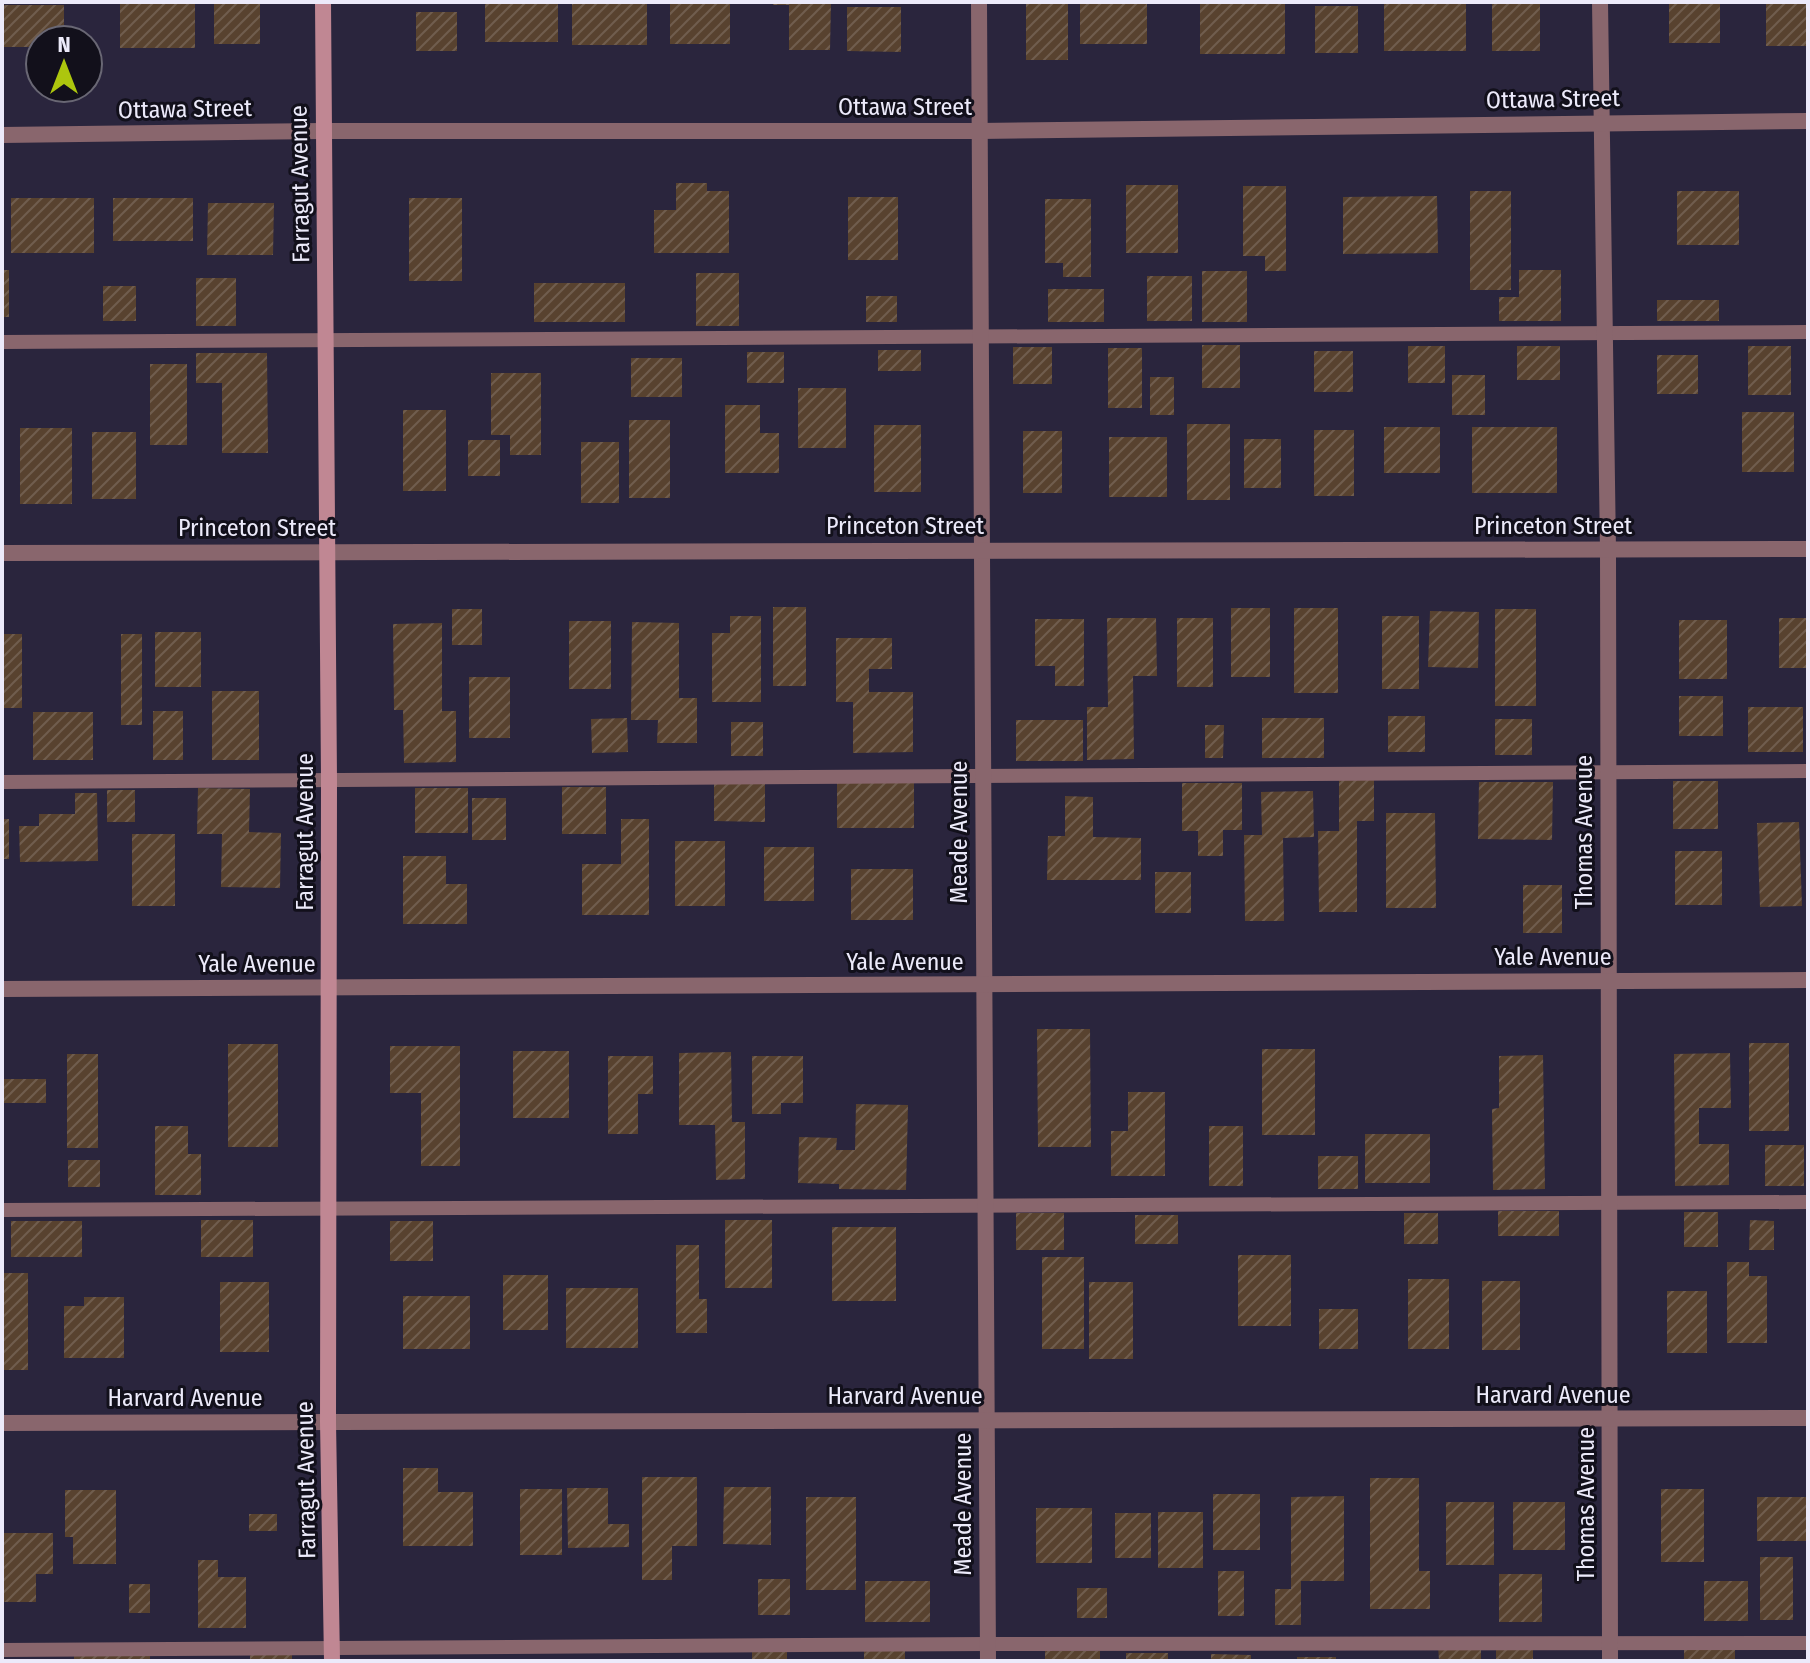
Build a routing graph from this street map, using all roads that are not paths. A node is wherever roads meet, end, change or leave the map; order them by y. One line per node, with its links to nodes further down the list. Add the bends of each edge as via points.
1 (323, 2): 6 (street, Farragut Avenue)
2 (979, 2): 7 (street, Meade Avenue)
3 (1600, 2): 5 (street, Thomas Avenue)
4 (1808, 121): 5 (street, Ottawa Street)
5 (1600, 122): 7 (street, Ottawa Street); 10 (street, Thomas Avenue)
6 (323, 131): 7 (street, Ottawa Street); 8 (street, Ottawa Street); 13 (street, Farragut Avenue)
7 (979, 131): 11 (street, Meade Avenue)
8 (2, 135)
9 (1808, 332): 10 (lane)
10 (1604, 333): 11 (lane); 16 (street, Thomas Avenue)
11 (981, 338): 13 (lane); 14 (street, Meade Avenue)
12 (2, 342): 13 (lane)
13 (325, 342): 17 (street, Farragut Avenue)
14 (982, 549): 16 (street, Princeton Street); 17 (street, Princeton Street); 21 (street, Meade Avenue)
15 (1808, 549): 16 (street, Princeton Street)
16 (1608, 550): 20 (street, Thomas Avenue)
17 (328, 552): 18 (street, Princeton Street); 22 (street, Farragut Avenue)
18 (2, 553)
19 (1808, 771): 20 (lane)
20 (1608, 773): 21 (lane); 24 (street, Thomas Avenue)
21 (983, 778): 22 (lane); 26 (street, Meade Avenue)
22 (329, 781): 23 (lane); 27 (street, Farragut Avenue)
23 (2, 782)
24 (1609, 980): 25 (street, Yale Avenue); 26 (street, Yale Avenue); 31 (street, Thomas Avenue)
25 (1808, 980)
26 (984, 986): 27 (street, Yale Avenue); 30 (street, Meade Avenue)
27 (329, 988): 28 (street, Yale Avenue); 32 (street, Farragut Avenue)
28 (2, 989)
29 (1808, 1202): 31 (lane)
30 (985, 1204): 31 (lane); 32 (lane); 36 (street, Meade Avenue)
31 (1609, 1204): 35 (street, Thomas Avenue)
32 (329, 1208): 33 (lane); 37 (street, Farragut Avenue)
33 (2, 1210)
34 (1808, 1418): 35 (street, Harvard Avenue)
35 (1609, 1419): 36 (street, Harvard Avenue); 39 (street, Thomas Avenue)
36 (986, 1420): 37 (street, Harvard Avenue); 42 (street, Meade Avenue)
37 (328, 1422): 38 (street, Harvard Avenue); 43 (street, Farragut Avenue)
38 (2, 1423)
39 (1610, 1643): 40 (lane); 42 (lane); 44 (street, Thomas Avenue)
40 (1808, 1643)
41 (2, 1650): 43 (lane)
42 (988, 1652): 43 (lane)
43 (332, 1655)
44 (1610, 1661)

